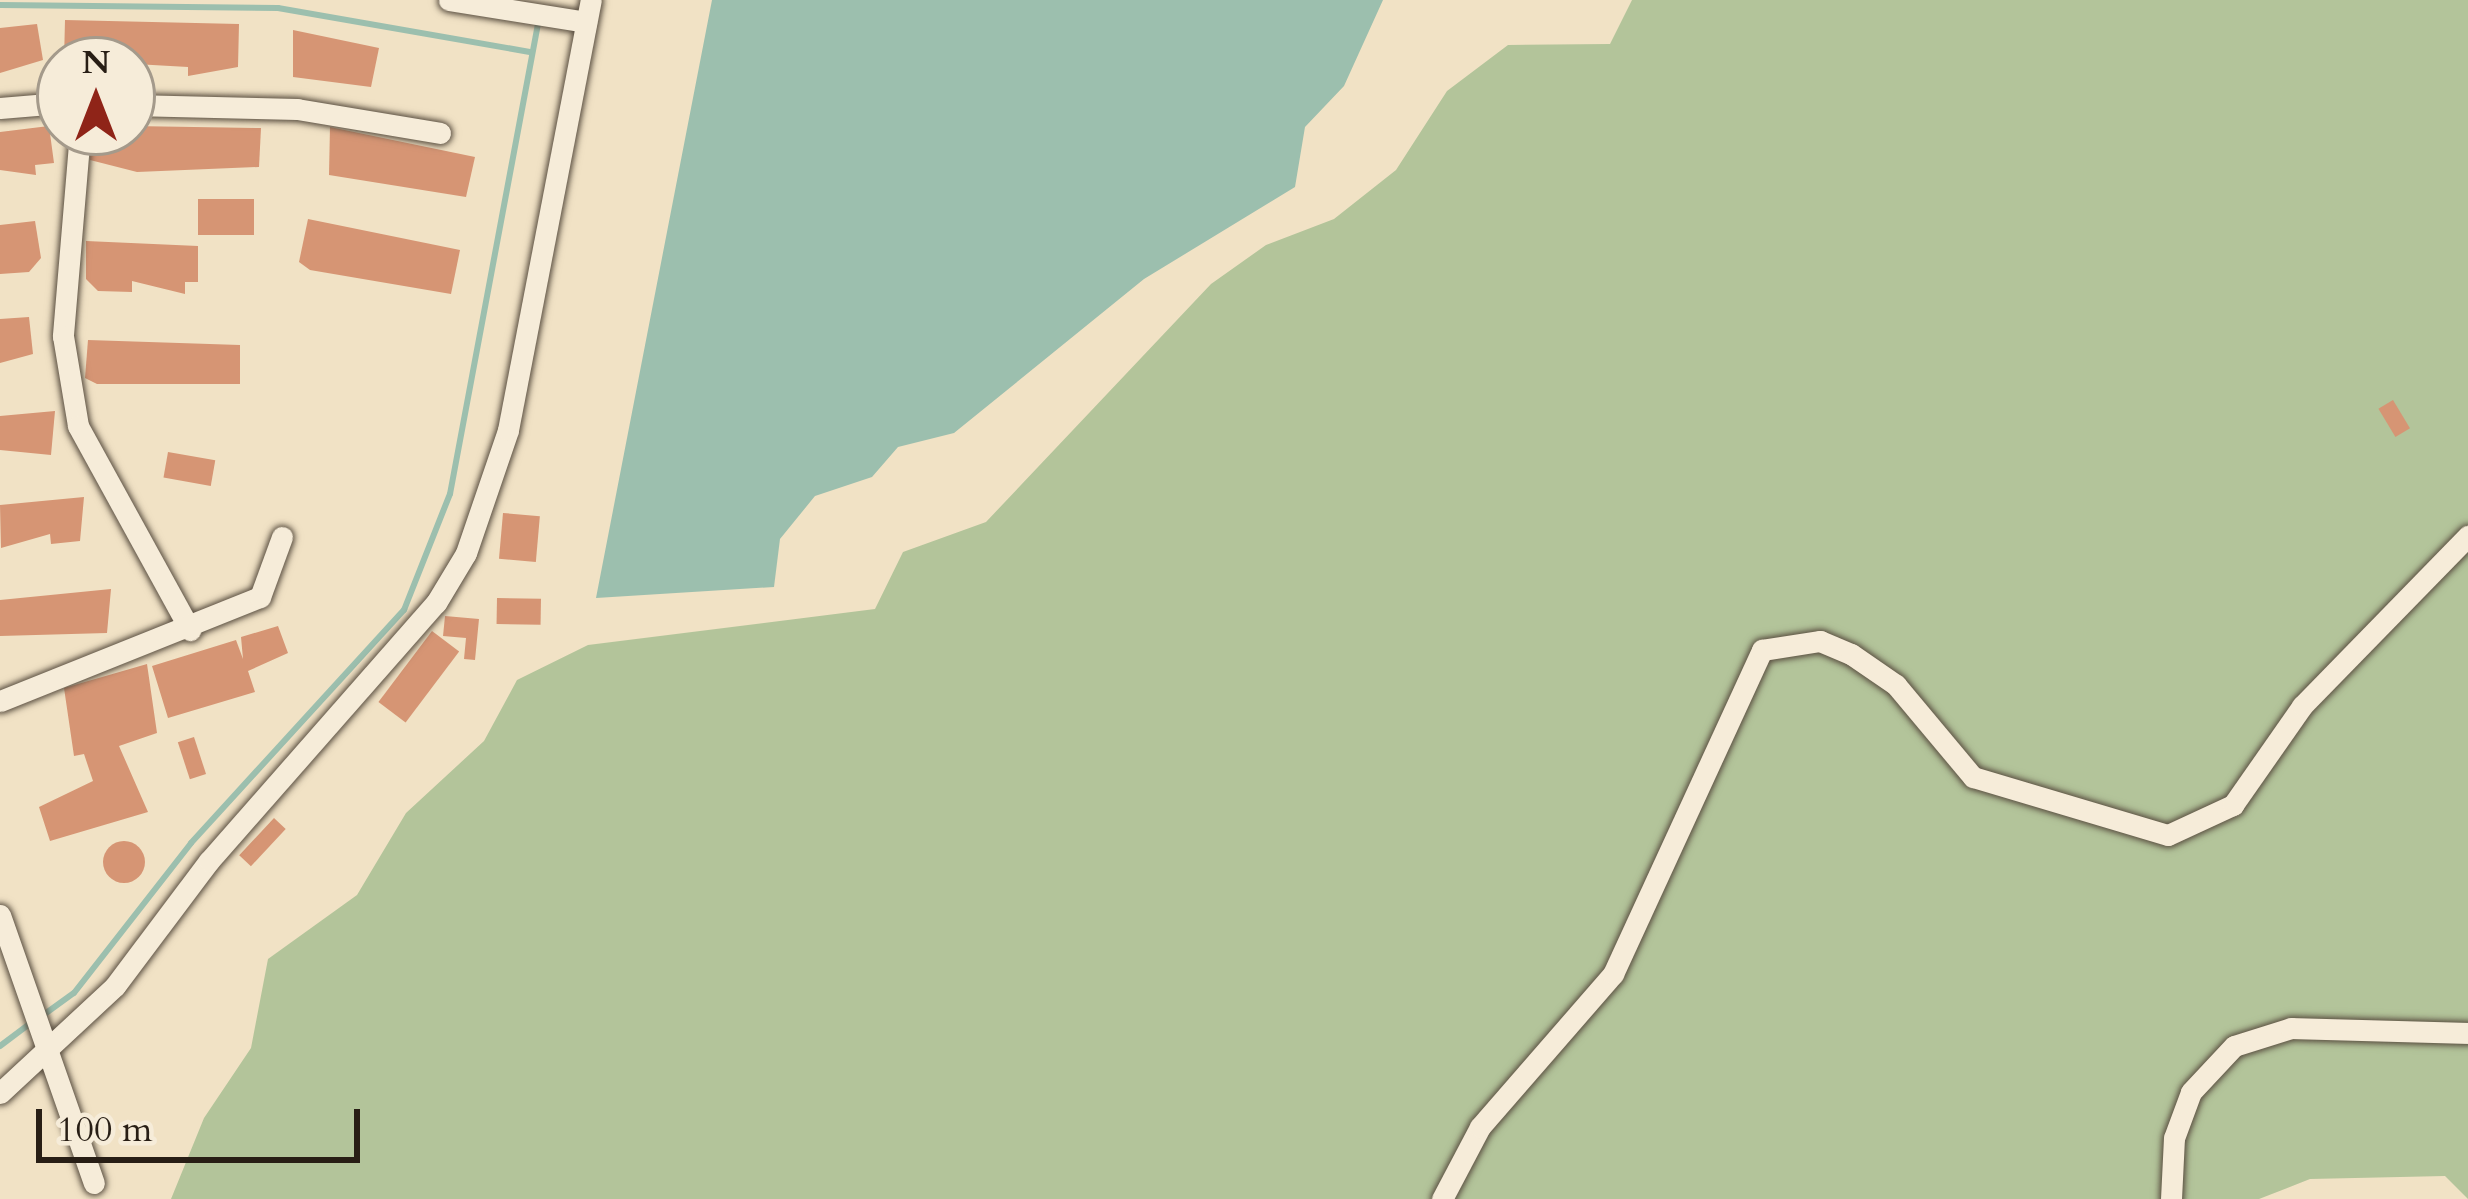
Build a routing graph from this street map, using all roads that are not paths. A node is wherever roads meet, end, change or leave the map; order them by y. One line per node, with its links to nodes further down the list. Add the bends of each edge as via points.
1 (449, 0): 2 (street)
2 (588, 11): 14 (street, via 508,430 466,553 436,603)
3 (36, 105): 5 (street)
4 (156, 106): 6 (street, via 297,109)
5 (0, 108)
6 (440, 133)
7 (78, 156): 10 (street, via 63,336 78,426)
8 (2468, 536): 17 (street, via 2302,706 2233,805 2168,835 2003,795 1952,761 1896,685 1851,654 1820,641 1762,650 1613,974 1480,1127)
9 (282, 537): 10 (street, via 260,598)
10 (190, 630): 11 (street)
11 (0, 701)
12 (0, 915): 14 (street)
13 (2468, 1034): 18 (street, via 2334,1026 2234,1046 2192,1092 2174,1138)
14 (44, 1062): 15 (street); 16 (street)
15 (0, 1093)
16 (94, 1183)
17 (1442, 1199)
18 (2171, 1199)

